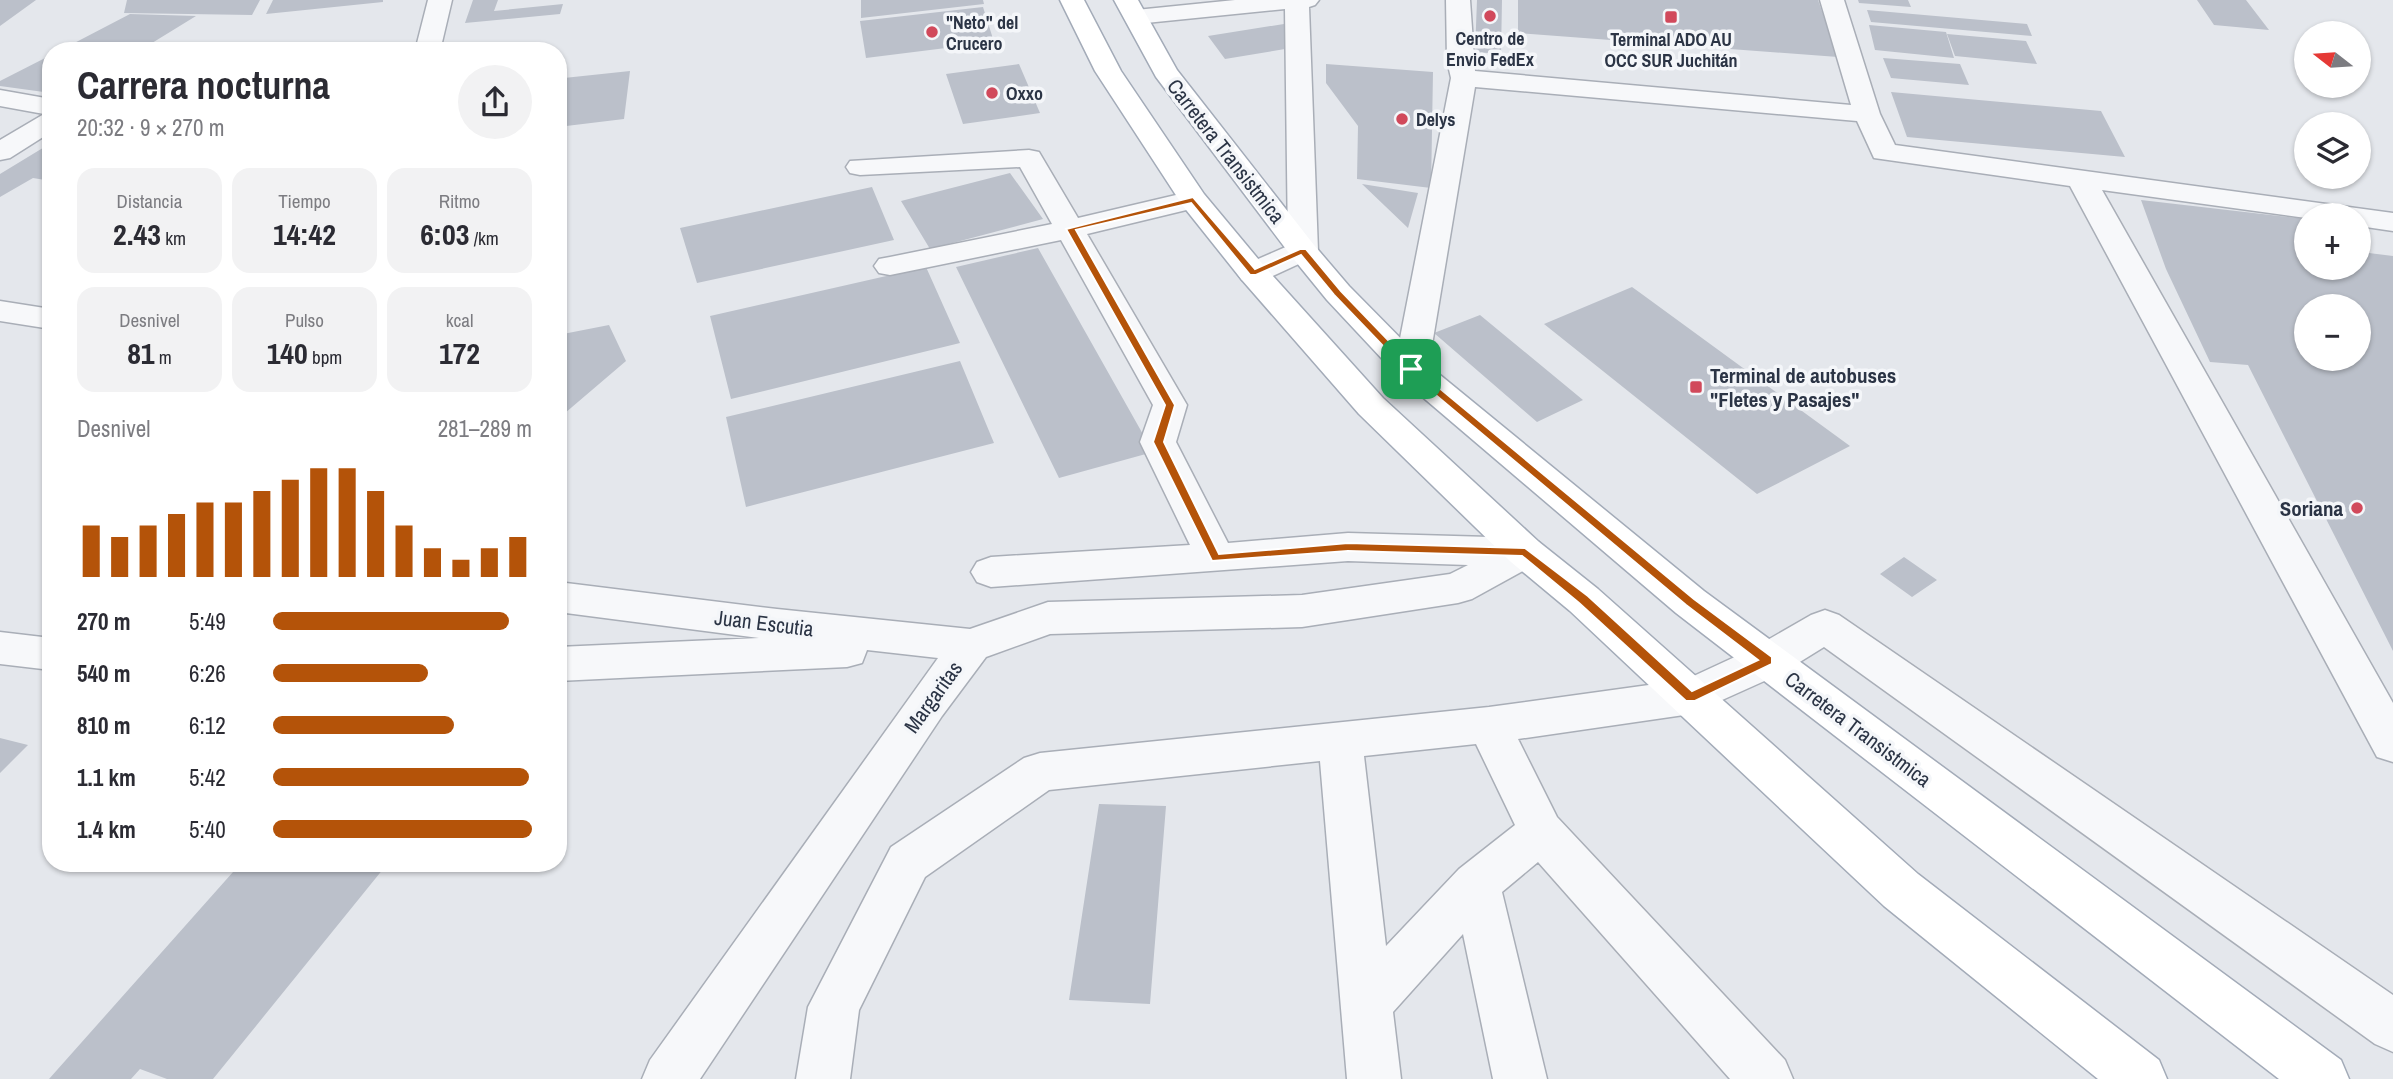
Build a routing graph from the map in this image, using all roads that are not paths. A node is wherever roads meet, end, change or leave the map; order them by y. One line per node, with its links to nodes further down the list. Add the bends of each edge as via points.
1 (440, 0): 8 (street)
2 (1072, 0): 17 (main road, via 1108,71)
3 (1296, 0): 4 (street); 7 (street); 22 (street)
4 (1307, 0)
5 (1458, 0): 9 (street)
6 (1832, 0): 12 (street)
7 (1131, 6): 22 (main road, Carretera Transistmica, via 1165,72)
8 (429, 42)
9 (1464, 78): 12 (street); 27 (street)
10 (0, 98): 11 (street)
11 (42, 105)
12 (1867, 114): 16 (street, via 1884,152)
13 (42, 126): 14 (street)
14 (0, 152)
15 (860, 167): 21 (street, via 1029,158)
16 (2081, 179): 18 (street); 40 (street)
17 (1193, 200): 21 (street); 24 (main road)
18 (2294, 208)
19 (2371, 219): 20 (street)
20 (2393, 222)
21 (1071, 229): 23 (street); 29 (street, via 1170,405 1158,442)
22 (1303, 251): 24 (street); 27 (main road, Carretera Transistmica)
23 (890, 266)
24 (1253, 273): 28 (main road, via 1371,406)
25 (0, 311): 26 (street)
26 (42, 318)
27 (1411, 369): 35 (main road, Carretera Transistmica, via 1690,602)
28 (1525, 552): 29 (street, via 1348,547); 32 (street, Margaritas, via 1458,588 1302,611 1048,618); 37 (main road)
29 (1216, 558): 30 (street)
30 (991, 572)
31 (567, 598): 32 (street, Juan Escutia)
32 (971, 645): 36 (street); 45 (street, Margaritas)
33 (0, 648): 34 (street)
34 (42, 653)
35 (1768, 661): 37 (street); 44 (street, via 1825,626); 51 (main road, Carretera Transistmica)
36 (567, 664)
37 (1691, 697): 38 (street); 50 (main road, via 1900,890)
38 (1489, 725): 39 (street); 41 (street)
39 (1340, 739): 43 (street); 46 (street, via 1040,772 908,862 834,1007)
40 (2393, 744)
41 (1541, 832): 42 (street); 49 (street)
42 (1476, 884): 43 (street); 48 (street)
43 (1366, 1004): 47 (street)
44 (2393, 1026)
45 (669, 1079)
46 (823, 1079)
47 (1374, 1079)
48 (1520, 1079)
49 (1766, 1079)
50 (2140, 1079)
51 (2322, 1079)

